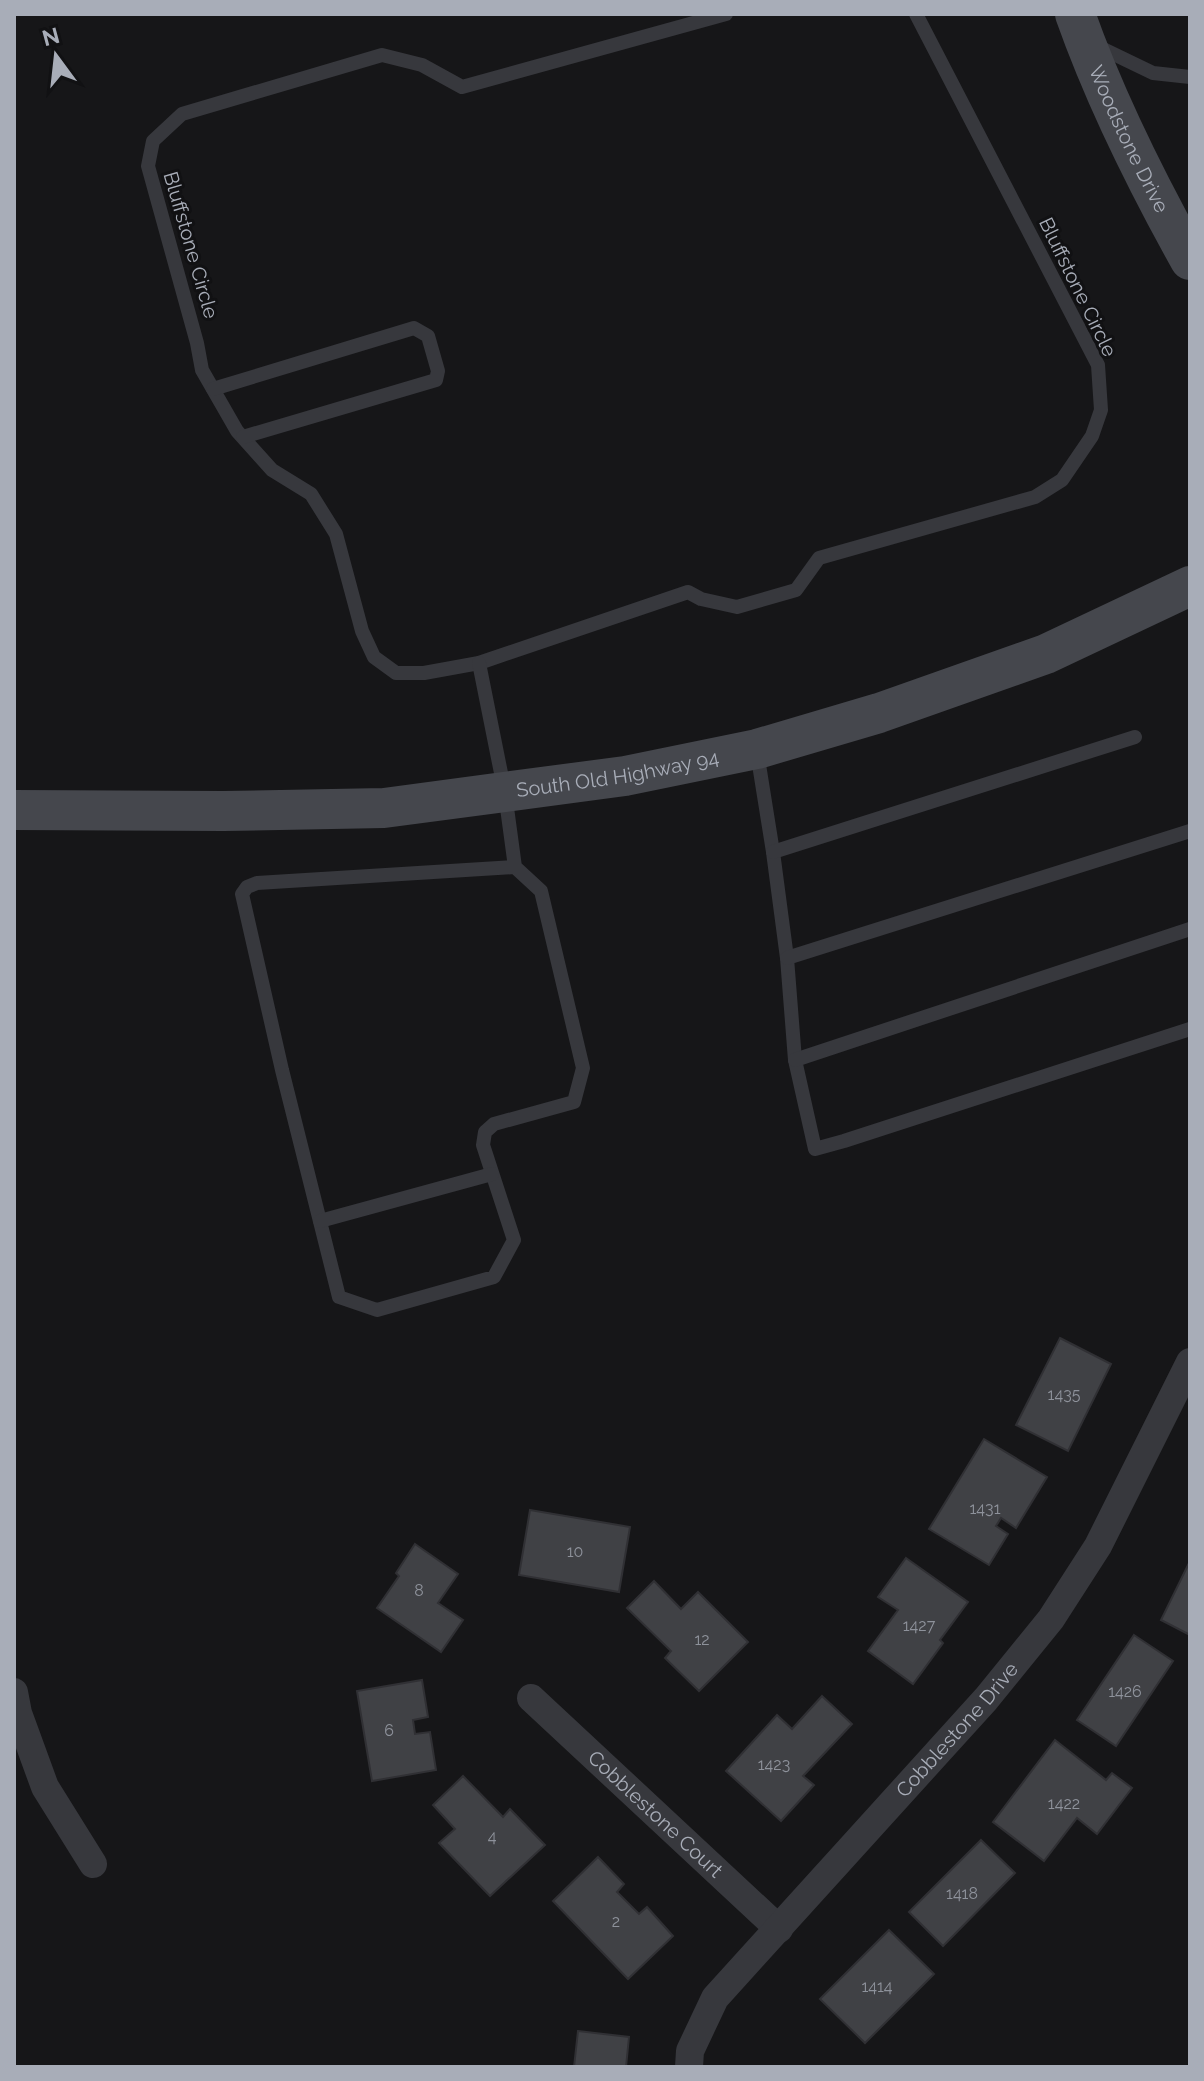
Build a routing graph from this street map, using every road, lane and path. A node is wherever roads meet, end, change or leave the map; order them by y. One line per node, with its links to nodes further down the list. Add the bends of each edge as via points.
1 (726, 14): 6 (lane, Bluffstone Circle, via 462,87 422,65 382,55 182,114 153,141 148,166 202,370)
2 (916, 14): 9 (lane, Bluffstone Circle, via 1098,365 1101,410 1092,436 1062,480 1035,497 819,558 796,590 737,607 688,592)
3 (1080, 27): 4 (lane, via 1153,73); 5 (main road, Woodstone Drive, via 1120,122)
4 (1190, 77)
5 (1190, 260)
6 (213, 389): 7 (lane, Bluffstone Circle); 7 (lane, via 414,328 428,336 436,380)
7 (243, 437): 9 (lane, Bluffstone Circle, via 272,470 311,494 336,534 374,657 396,673)
8 (1190, 586): 11 (main road, South Old Highway 94, via 1046,654)
9 (479, 663): 12 (lane)
10 (1135, 737): 15 (lane)
11 (757, 749): 12 (main road, South Old Highway 94); 15 (lane)
12 (505, 793): 13 (main road, South Old Highway 94, via 384,808); 16 (lane)
13 (14, 810)
14 (1190, 831): 18 (lane)
15 (773, 852): 18 (lane)
16 (515, 867): 21 (lane, via 541,891 583,1068 574,1102 494,1124 485,1132 483,1145); 22 (lane, via 257,883 242,894)
17 (1190, 929): 20 (lane)
18 (787, 958): 20 (lane)
19 (1190, 1029): 20 (lane, via 815,1149)
20 (795, 1060)
21 (492, 1174): 22 (lane); 22 (lane, via 514,1240 494,1277 377,1310 339,1297)
22 (320, 1221)
23 (1190, 1362): 27 (street, Cobblestone Drive, via 1098,1546 1051,1619)
24 (14, 1692): 26 (street, via 45,1787)
25 (531, 1698): 27 (street, Cobblestone Court)
26 (93, 1864)
27 (779, 1929): 28 (street, Cobblestone Drive, via 715,1998 690,2051)
28 (689, 2067)

